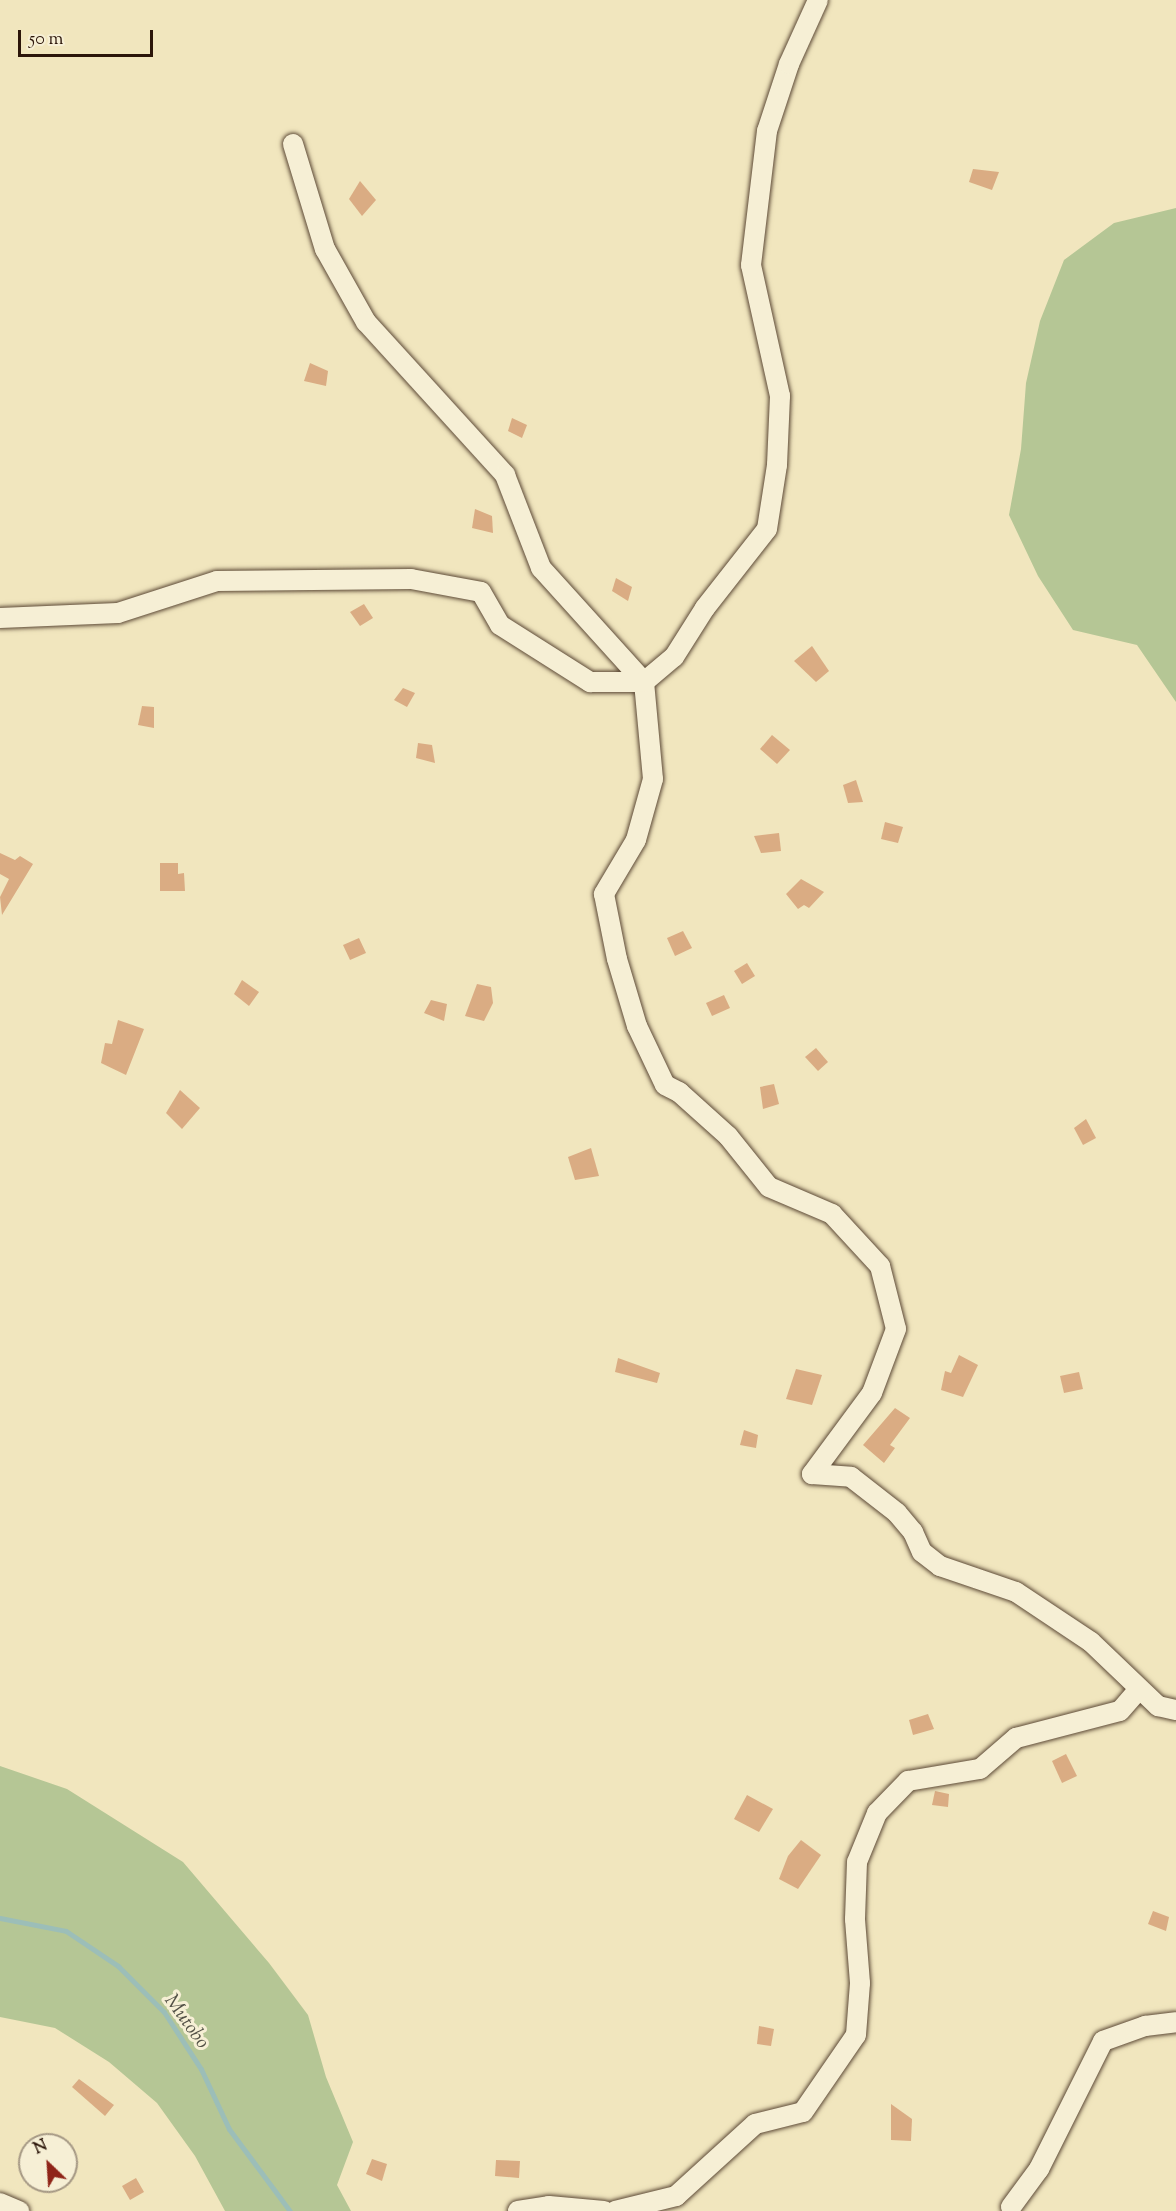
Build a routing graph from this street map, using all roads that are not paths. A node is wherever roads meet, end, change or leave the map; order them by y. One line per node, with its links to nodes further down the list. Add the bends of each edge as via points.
1 (818, 0): 4 (street, via 789,64 766,131 751,265 780,396 777,465 768,529 705,608 674,657)
2 (293, 144): 4 (street, via 325,249 366,321 505,475 541,568)
3 (0, 618): 4 (street, via 118,613 217,581 411,579 481,592 500,625 590,682)
4 (644, 682): 5 (street, via 653,779 636,840 604,894 617,959 637,1026 664,1085 679,1092 728,1136 769,1187 831,1214 880,1266 896,1329 872,1393 812,1474 851,1477 897,1514 913,1532 922,1552 940,1566 1016,1592 1091,1642)
5 (1138, 1689): 6 (street, via 1158,1706); 13 (street, via 1120,1711 1016,1738 980,1769 908,1781 877,1813 856,1862 860,1983 856,2035 803,2112 755,2124 676,2196)
6 (1176, 1710)
7 (1176, 2022): 9 (street, via 1145,2026 1103,2041 1039,2169)
8 (0, 2203): 10 (street)
9 (1011, 2207)
10 (19, 2211)
11 (518, 2211): 12 (street, via 549,2206)
12 (604, 2211)
13 (615, 2211)

